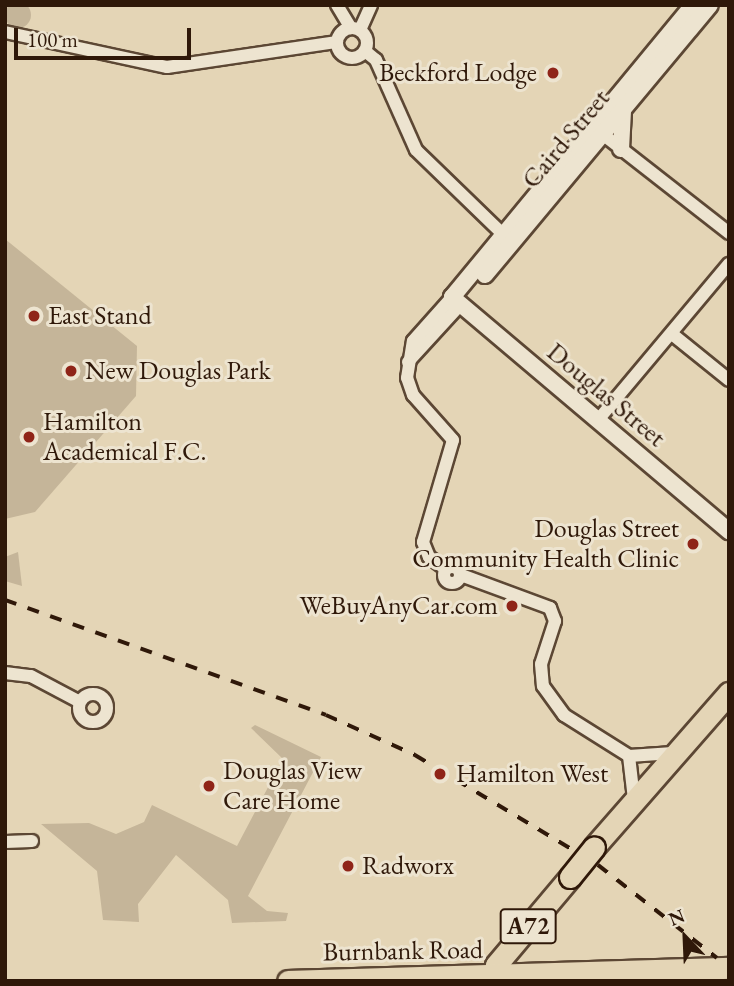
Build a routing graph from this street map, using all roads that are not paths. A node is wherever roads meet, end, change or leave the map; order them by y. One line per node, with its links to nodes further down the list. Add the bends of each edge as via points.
1 (337, 5): 5 (street)
2 (370, 5): 5 (street)
3 (693, 5): 10 (street, Caird Street)
4 (710, 5): 9 (street, Caird Street)
5 (355, 29): 7 (street); 8 (street)
6 (5, 32): 7 (street, via 167,66)
7 (337, 42): 8 (street, via 349,58)
8 (365, 51): 13 (street, via 376,60 416,150)
9 (624, 108): 10 (street, Caird Street); 11 (street)
10 (598, 130): 11 (street); 13 (street, Caird Street)
11 (621, 149): 12 (street)
12 (729, 233)
13 (508, 239): 15 (street, Caird Street)
14 (729, 264): 16 (street)
15 (456, 300): 18 (street, Douglas Street); 24 (street, via 408,362 413,395 453,440 423,542 429,557 446,569 457,568 461,575 550,608 555,621 540,677 549,701)
16 (672, 334): 17 (street); 18 (street)
17 (729, 380)
18 (598, 420): 19 (street, Douglas Street)
19 (729, 531)
20 (5, 673): 22 (street, via 31,676)
21 (729, 693): 23 (main road, A72)
22 (80, 702)
23 (679, 750): 24 (street, via 657,758); 25 (main road, A72)
24 (629, 755): 25 (street)
25 (633, 803): 28 (main road, A72, bridge)
26 (32, 841): 27 (street)
27 (5, 842)
28 (520, 936): 30 (main road); 31 (main road, A72)
29 (729, 968): 31 (main road, Burnbank Road)
30 (467, 975): 31 (main road, Burnbank Road); 32 (main road, Burnbank Road)
31 (493, 978)
32 (395, 979): 33 (main road, Burnbank Road)
33 (288, 981)

